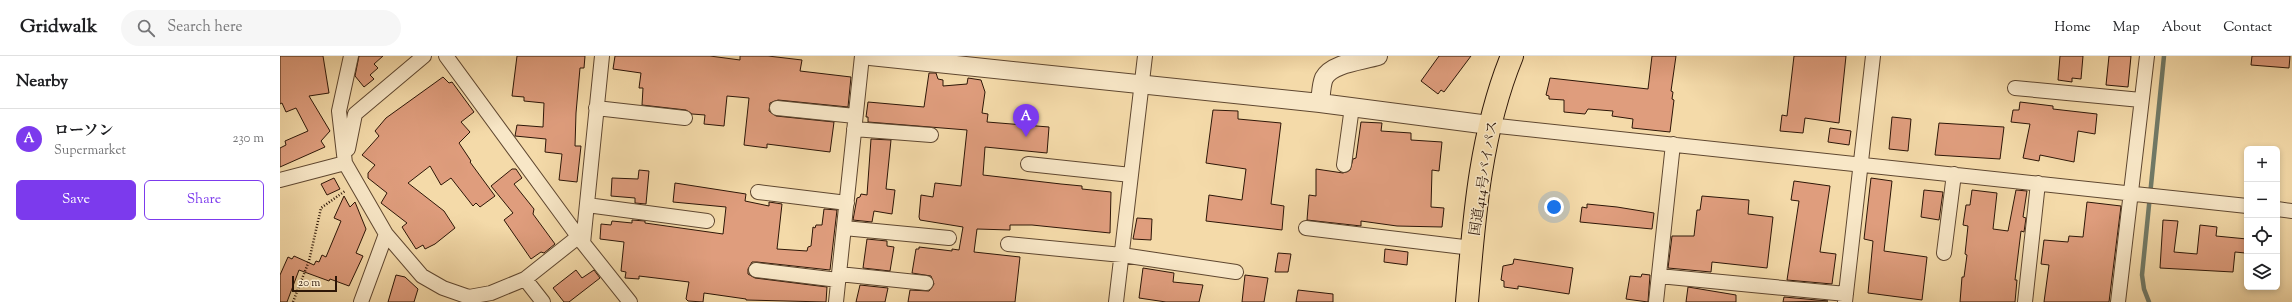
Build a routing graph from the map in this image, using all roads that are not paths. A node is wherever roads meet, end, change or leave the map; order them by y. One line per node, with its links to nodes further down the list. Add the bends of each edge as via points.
1 (351, 56): 27 (street, via 339,112)
2 (424, 56): 27 (street, via 355,114)
3 (446, 56): 44 (street)
4 (602, 56): 17 (street)
5 (862, 56): 20 (street)
6 (870, 56): 12 (street)
7 (1145, 56): 12 (street)
8 (1378, 56): 15 (street, via 1327,73 1323,80)
9 (1512, 56): 21 (highway, 国道414号バイパス)
10 (1873, 56): 25 (street)
11 (2146, 56): 14 (street)
12 (1141, 86): 15 (street); 29 (street)
13 (2015, 88): 14 (street)
14 (2141, 100): 33 (street)
15 (1320, 103): 16 (street)
16 (1352, 107): 21 (street); 26 (street)
17 (596, 108): 19 (street); 35 (street)
18 (777, 108): 20 (street)
19 (686, 118)
20 (855, 122): 22 (street); 34 (street)
21 (1489, 125): 23 (street); 46 (highway, 国道414号バイパス, via 1481,168)
22 (932, 135)
23 (1673, 144): 25 (street); 51 (street)
24 (1028, 164): 29 (street)
25 (1860, 164): 28 (street); 55 (street)
26 (1344, 165)
27 (348, 168): 30 (street); 42 (street)
28 (1954, 174): 31 (street); 47 (street)
29 (1131, 175): 48 (street)
30 (280, 180)
31 (2038, 183): 33 (street); 64 (street)
32 (758, 192): 34 (street)
33 (2135, 194): 36 (street); 65 (street)
34 (847, 203): 40 (street)
35 (587, 205): 39 (street); 44 (street)
36 (2244, 206)
37 (2280, 209): 38 (street)
38 (2292, 211)
39 (707, 221)
40 (844, 228): 43 (street); 52 (street)
41 (1306, 228): 46 (street)
42 (386, 234): 56 (street, via 422,276); 57 (street)
43 (948, 238)
44 (580, 240): 53 (street); 59 (street)
45 (1008, 244): 48 (street)
46 (1472, 248): 62 (highway, 国道414号バイパス)
47 (1944, 253)
48 (1122, 255): 50 (street); 61 (street)
49 (756, 270): 52 (street)
50 (1236, 272)
51 (1659, 276): 55 (street); 63 (street)
52 (839, 277): 54 (street); 60 (street)
53 (525, 279): 56 (street); 58 (street)
54 (926, 283)
55 (1845, 298)
56 (469, 300)
57 (361, 302)
58 (543, 302)
59 (630, 302)
60 (836, 302)
61 (1116, 302)
62 (1467, 302)
63 (1656, 302)
64 (2025, 302)
65 (2118, 302)

